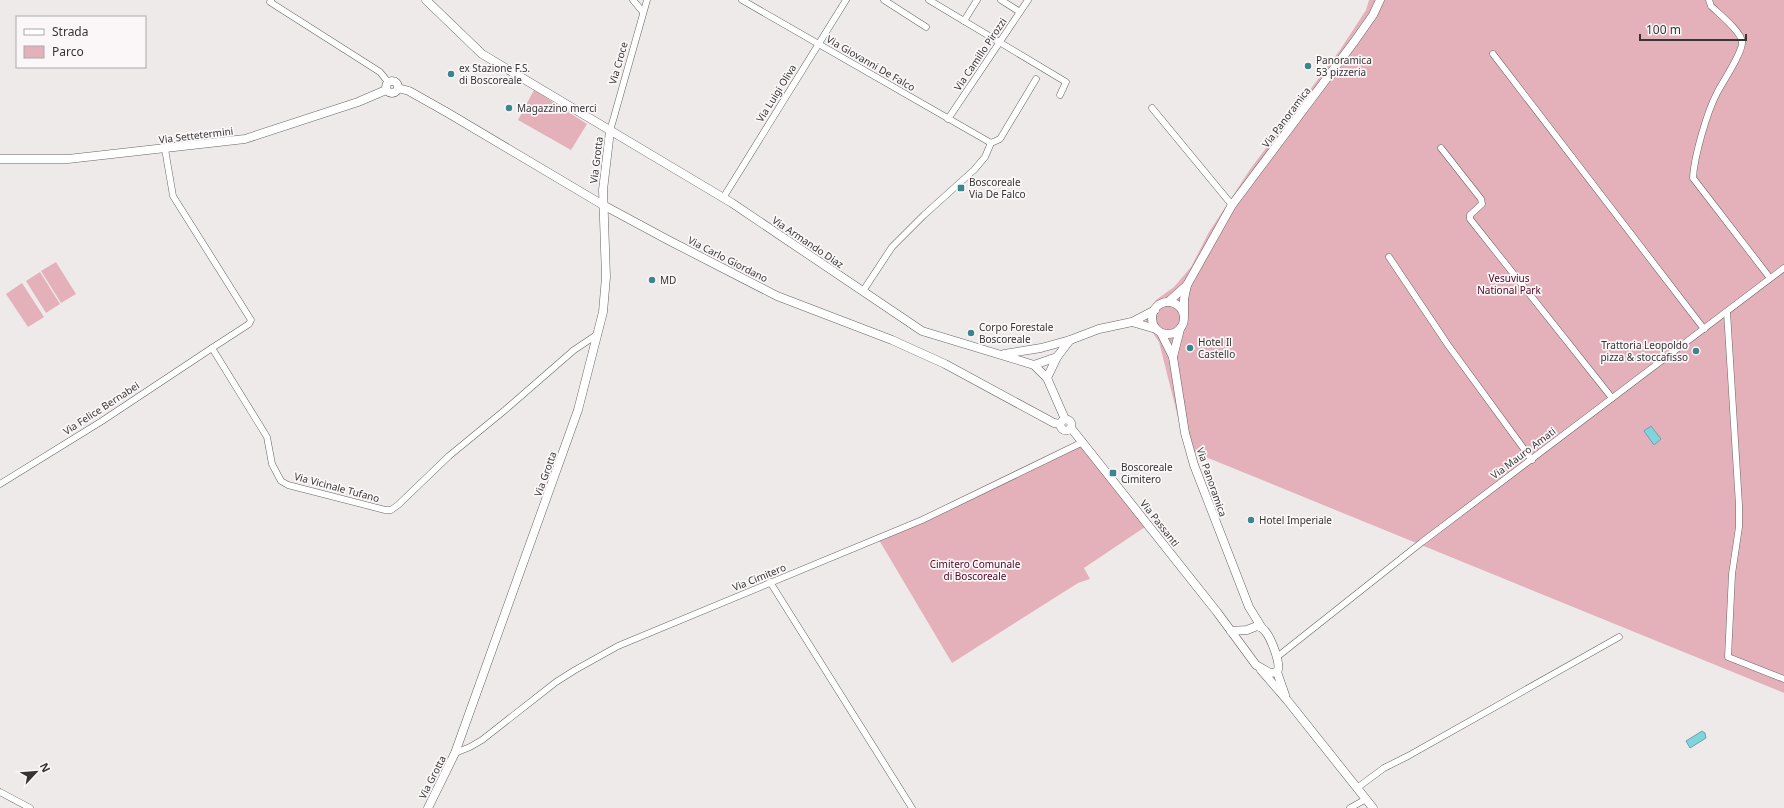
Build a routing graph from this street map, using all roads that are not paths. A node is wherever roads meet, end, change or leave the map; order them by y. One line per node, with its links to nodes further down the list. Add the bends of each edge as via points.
1 (426, 0): 28 (street, Via Armando Diaz, via 482,54)
2 (633, 0): 14 (street)
3 (647, 0): 14 (street, Via Croce)
4 (742, 0): 19 (street, Via Giovanni De Falco)
5 (846, 0): 19 (street, Via Luigi Oliva)
6 (884, 0): 17 (street)
7 (929, 0): 16 (street)
8 (977, 0): 16 (street)
9 (1001, 0): 15 (street)
10 (1028, 0): 15 (street, Via Camillo Pirozzi)
11 (1380, 0): 34 (street, Via Panoramica, via 1354,42)
12 (1709, 0): 38 (street, via 1711,6 1739,34 1742,42 1740,52 1716,94 1693,166 1692,178)
13 (270, 1): 22 (street, via 380,72)
14 (643, 12): 28 (street, Via Croce)
15 (1020, 12): 18 (street, Via Camillo Pirozzi)
16 (964, 21): 18 (street)
17 (926, 27)
18 (999, 43): 25 (street, via 1066,82); 27 (street, Via Camillo Pirozzi)
19 (818, 45): 27 (street, Via Giovanni De Falco); 33 (street, Via Luigi Oliva)
20 (1492, 54): 47 (street)
21 (1036, 79): 29 (street, via 1000,139)
22 (388, 82): 23 (street, via 396,82); 24 (street)
23 (398, 88): 24 (street, via 393,94); 35 (street, Via Carlo Giordano, via 409,91 448,113)
24 (386, 90): 31 (street, Via Settetermini, via 358,102 245,139)
25 (1060, 95)
26 (1152, 108): 34 (street)
27 (948, 119): 29 (street, Via Giovanni De Falco)
28 (610, 131): 33 (street, Via Armando Diaz); 35 (street, Via Grotta)
29 (991, 143): 40 (street, via 985,157 974,170 892,247)
30 (1441, 148): 58 (street, via 1481,199 1482,204 1470,215 1470,219)
31 (165, 149): 32 (street, Via Settetermini, via 68,159); 51 (street, via 173,196 251,320 249,324)
32 (0, 159)
33 (723, 198): 40 (street, Via Armando Diaz)
34 (1232, 204): 39 (street, Via Panoramica)
35 (603, 205): 49 (street, Via Grotta, via 606,277 604,312); 59 (street, Via Carlo Giordano, via 777,296 892,340 945,364 1054,423)
36 (1389, 257): 61 (street, via 1448,345)
37 (1784, 268): 38 (street, Via Mauro Amati)
38 (1770, 278): 43 (street, Via Mauro Amati)
39 (1187, 285): 41 (street, Via Panoramica); 44 (street, Via Panoramica)
40 (863, 291): 53 (street, Via Armando Diaz, via 922,331)
41 (1168, 302): 42 (street, Via Panoramica); 44 (street, via 1178,305)
42 (1155, 310): 45 (street, Via Panoramica); 48 (street, Via Panoramica, via 1152,320)
43 (1727, 312): 47 (street, Via Mauro Amati); 73 (street, via 1739,505 1739,527 1732,574 1728,657)
44 (1184, 314): 46 (street, Via Panoramica)
45 (1132, 322): 48 (street); 50 (street, Via Armando Diaz, via 1099,328)
46 (1180, 329): 48 (street, via 1171,334); 55 (street, Via Panoramica)
47 (1704, 329): 58 (street, Via Mauro Amati)
48 (1158, 331): 55 (street, Via Panoramica)
49 (598, 334): 51 (street, Via Vicinale Tufano, via 574,350 449,456 391,510 288,485 281,481 272,464 268,437); 75 (street, Via Grotta, via 576,417)
50 (1070, 340): 52 (street, Via Armando Diaz); 54 (street)
51 (212, 348): 62 (street, Via Felice Bernabei, via 102,421)
52 (1041, 348): 53 (street, Via Armando Diaz); 56 (street)
53 (1001, 355): 56 (street, Via Armando Diaz)
54 (1058, 357): 56 (street); 57 (street)
55 (1173, 357): 64 (street, Via Panoramica, via 1185,433 1194,466)
56 (1034, 365): 57 (street)
57 (1047, 378): 59 (street)
58 (1612, 398): 61 (street, Via Mauro Amati)
59 (1063, 421): 60 (street, Via Passanti, via 1061,427 1064,430 1071,428)
60 (1083, 442): 63 (street, Via Cimitero, via 922,520); 67 (street, Via Passanti)
61 (1532, 460): 70 (street, Via Mauro Amati, via 1422,542)
62 (0, 484)
63 (770, 582): 75 (street, Via Cimitero, via 618,646 556,682 482,740); 81 (street)
64 (1250, 607): 65 (street, Via Panoramica); 66 (street, Via Panoramica)
65 (1262, 628): 66 (street, via 1258,626); 70 (street, Via Passanti)
66 (1249, 629): 67 (street); 69 (street, Via Passanti, via 1244,639)
67 (1231, 631): 69 (street, Via Passanti)
68 (1619, 637): 76 (street, via 1384,768)
69 (1248, 654): 71 (street, Via Passanti)
70 (1277, 657): 72 (street, Via Passanti)
71 (1256, 665): 72 (street, via 1270,673); 74 (street, Via Passanti)
72 (1277, 672): 74 (street, Via Passanti)
73 (1784, 679)
74 (1287, 700): 76 (street, Via Passanti)
75 (456, 753): 80 (street, Via Grotta)
76 (1357, 788): 78 (street, Via Passanti)
77 (0, 792): 79 (street)
78 (1366, 799): 82 (street); 83 (street, Via Passanti)
79 (30, 808)
80 (428, 808)
81 (912, 808)
82 (1350, 808)
83 (1373, 808)

